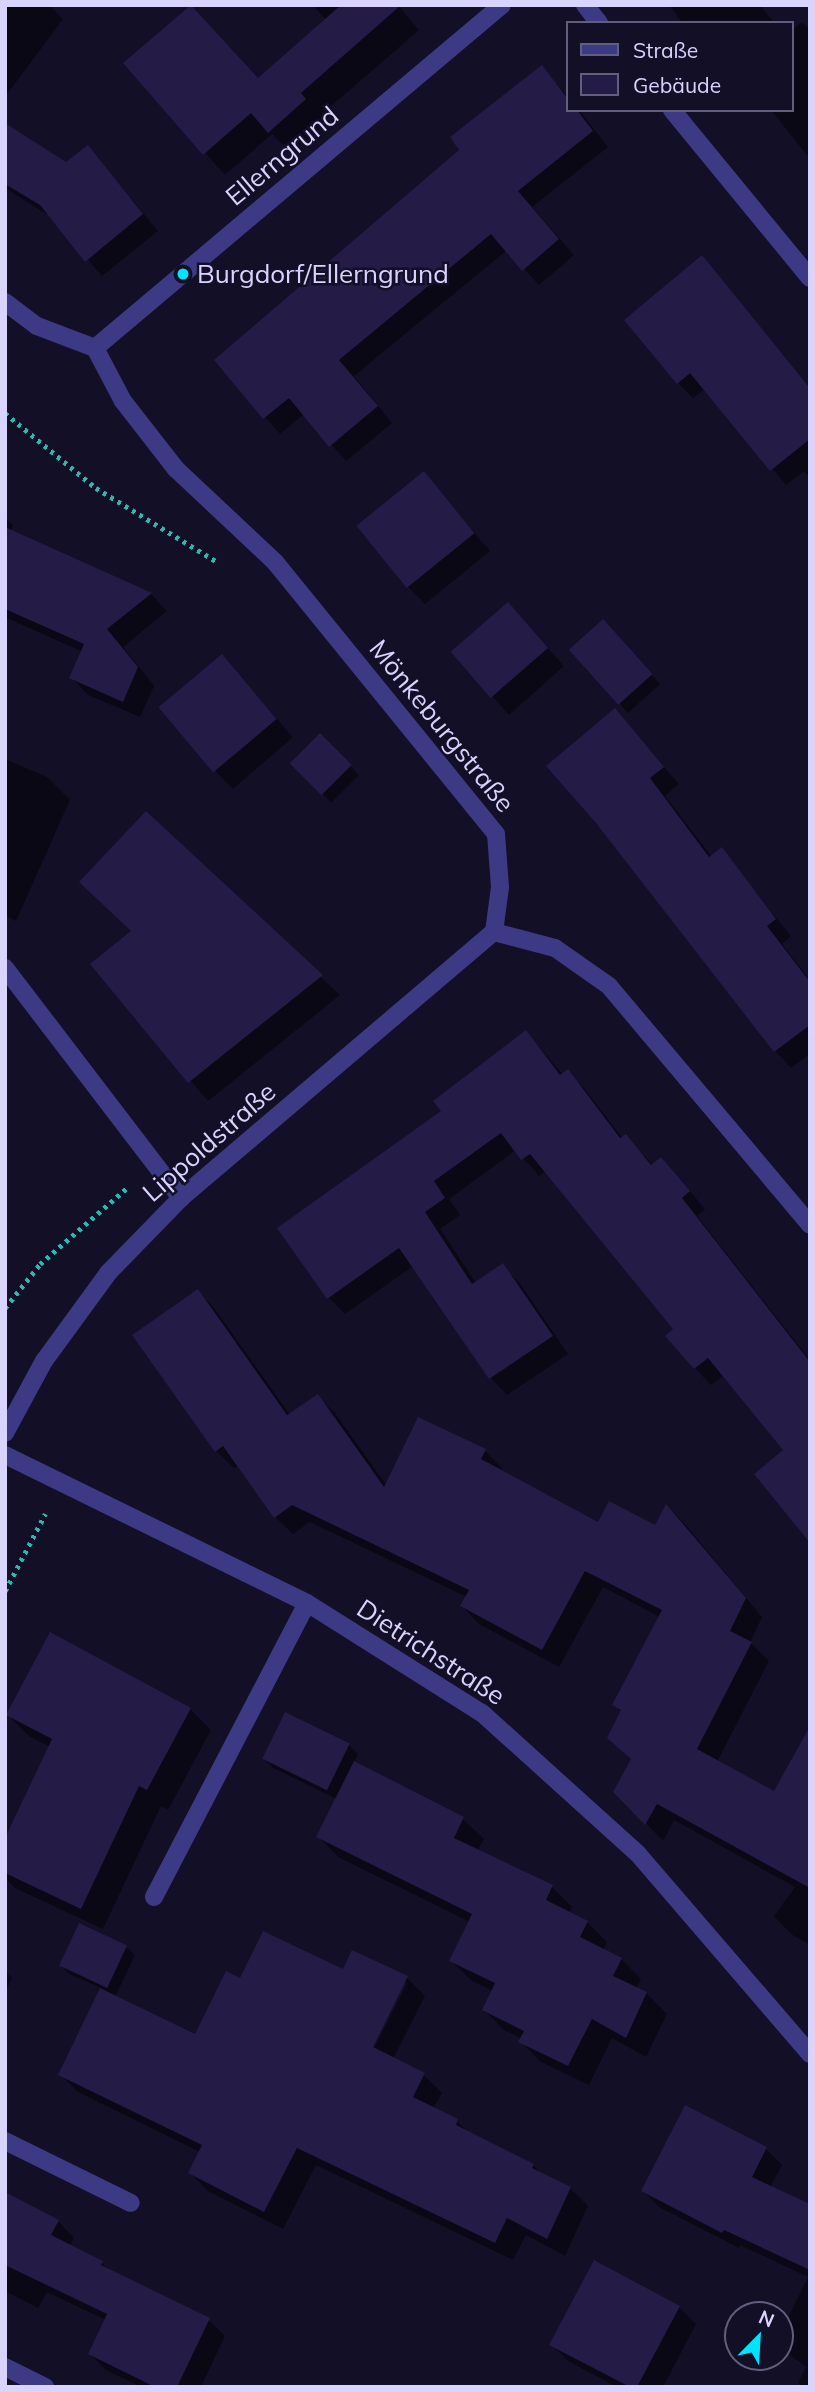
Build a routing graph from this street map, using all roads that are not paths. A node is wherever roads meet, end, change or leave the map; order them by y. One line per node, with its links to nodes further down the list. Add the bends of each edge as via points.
1 (502, 5): 7 (street, Ellerngrund)
2 (585, 5): 3 (street)
3 (597, 21)
4 (674, 112): 5 (street)
5 (810, 278)
6 (5, 302): 7 (street, via 37,326)
7 (95, 348): 8 (street, Mönkeburgstraße, via 123,401 176,469 275,562 496,834 500,887)
8 (494, 932): 10 (street, Lippoldstraße); 11 (street, via 555,948 609,986)
9 (5, 968): 10 (street)
10 (181, 1198): 12 (street, Lippoldstraße, via 109,1272 44,1361)
11 (810, 1225)
12 (5, 1433)
13 (5, 1455): 14 (street, Dietrichstraße)
14 (307, 1603): 15 (street); 16 (street, Dietrichstraße, via 482,1713 638,1854)
15 (155, 1897)
16 (810, 2054)
17 (5, 2141): 18 (street)
18 (131, 2203)
19 (5, 2367): 20 (street)
20 (45, 2387)

